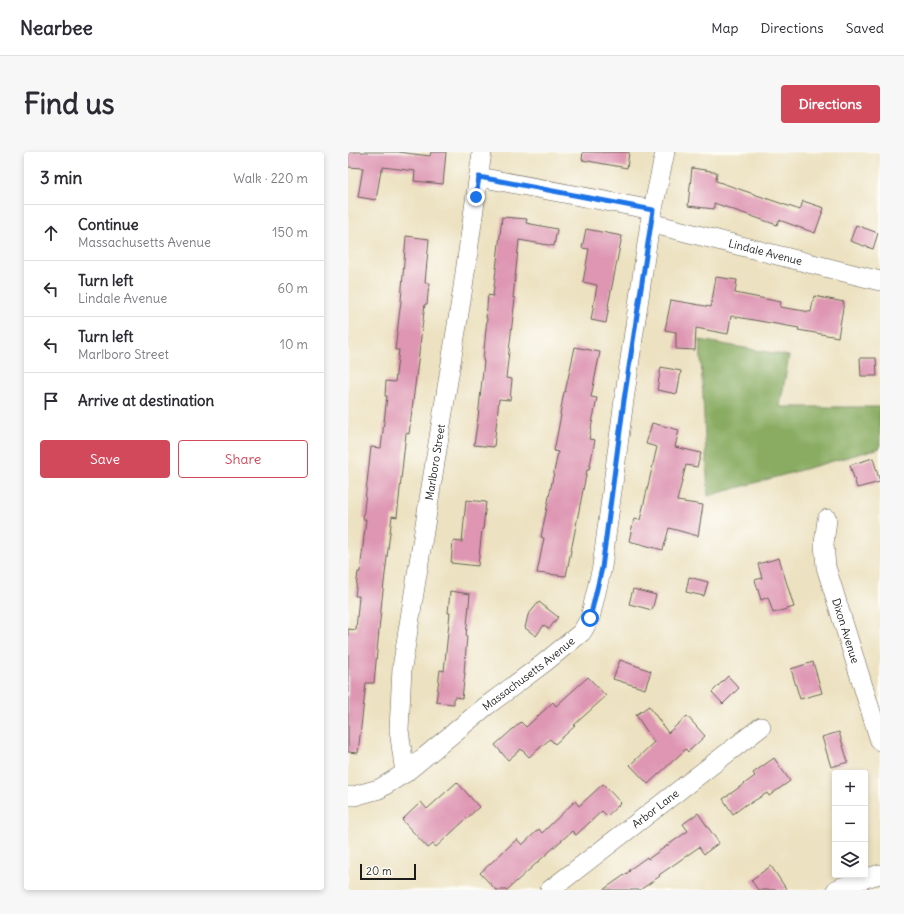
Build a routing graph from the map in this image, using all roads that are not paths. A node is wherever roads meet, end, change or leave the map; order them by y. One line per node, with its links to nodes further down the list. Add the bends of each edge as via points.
1 (482, 152): 3 (street, Marlboro Street)
2 (665, 152): 4 (street, Massachusetts Avenue)
3 (479, 177): 4 (street, Lindale Avenue); 9 (street, Marlboro Street, via 402,668 399,730)
4 (652, 216): 5 (street, Lindale Avenue); 9 (street, Massachusetts Avenue, via 602,568 590,618 582,632)
5 (880, 281)
6 (827, 519): 8 (street, Dixon Avenue, via 824,544 826,567)
7 (761, 727): 12 (street, Arbor Lane)
8 (880, 741)
9 (405, 773): 10 (street, Massachusetts Avenue, via 379,789)
10 (348, 796)
11 (880, 874): 13 (street)
12 (550, 890)
13 (836, 890)

